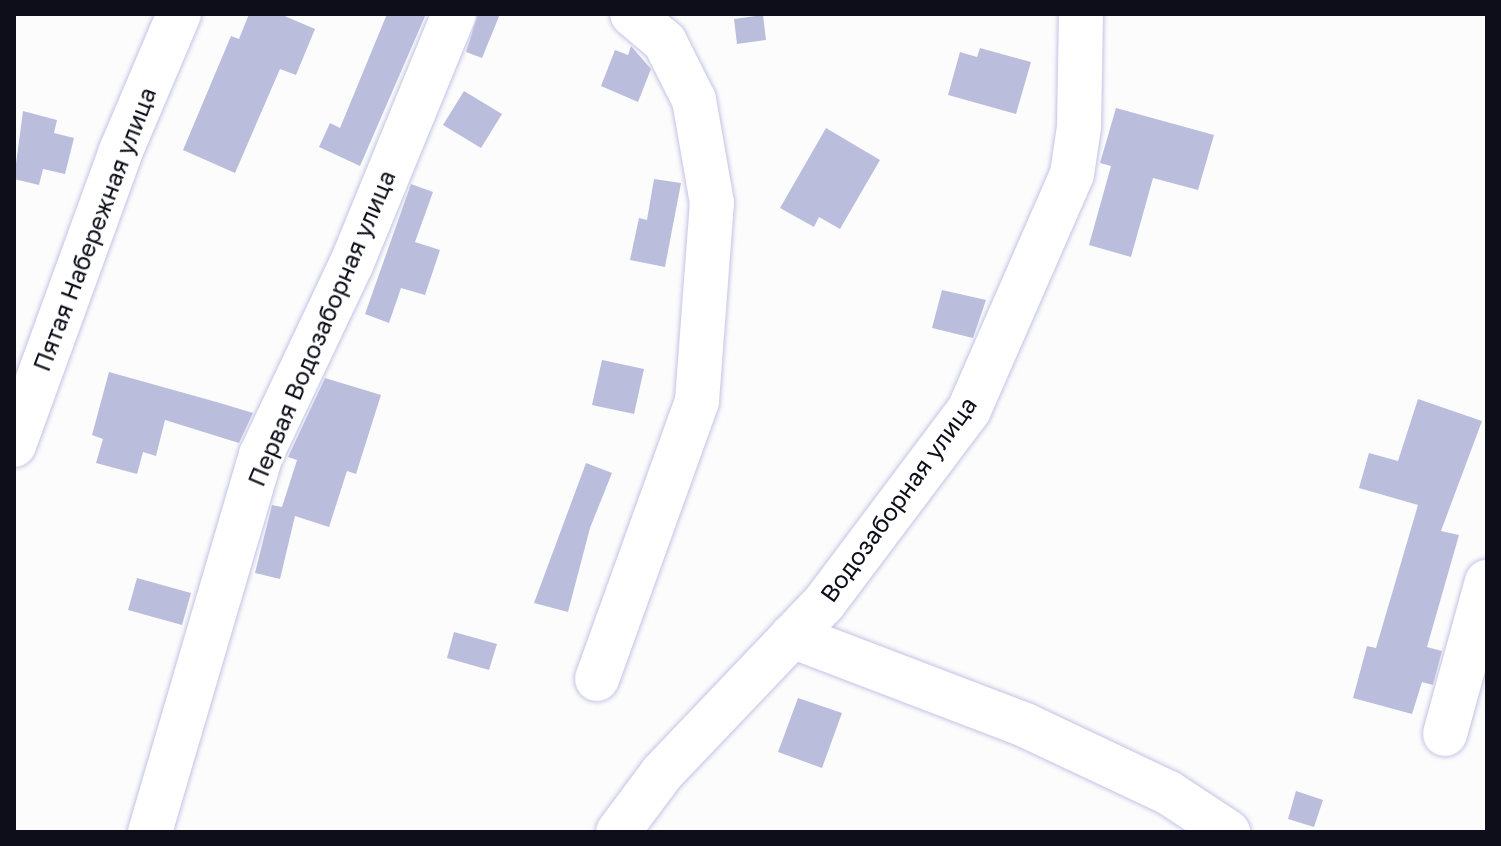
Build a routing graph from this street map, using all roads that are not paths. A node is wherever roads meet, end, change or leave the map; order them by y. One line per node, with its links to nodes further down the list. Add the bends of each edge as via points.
1 (179, 14): 5 (street, Пятая Набережная улица, via 120,153)
2 (454, 14): 10 (street, Первая Водозаборная улица, via 351,265 261,455)
3 (632, 14): 8 (street, via 665,42 694,100 712,203 697,401)
4 (1081, 14): 7 (street, Водозаборная улица, via 1079,127 1072,174 969,410 824,603)
5 (14, 445)
6 (1487, 582): 9 (street)
7 (792, 636): 11 (street, Водозаборная улица, via 662,773); 12 (street, via 1025,725 1169,793)
8 (597, 679)
9 (1445, 734)
10 (150, 832)
11 (618, 832)
12 (1228, 832)

